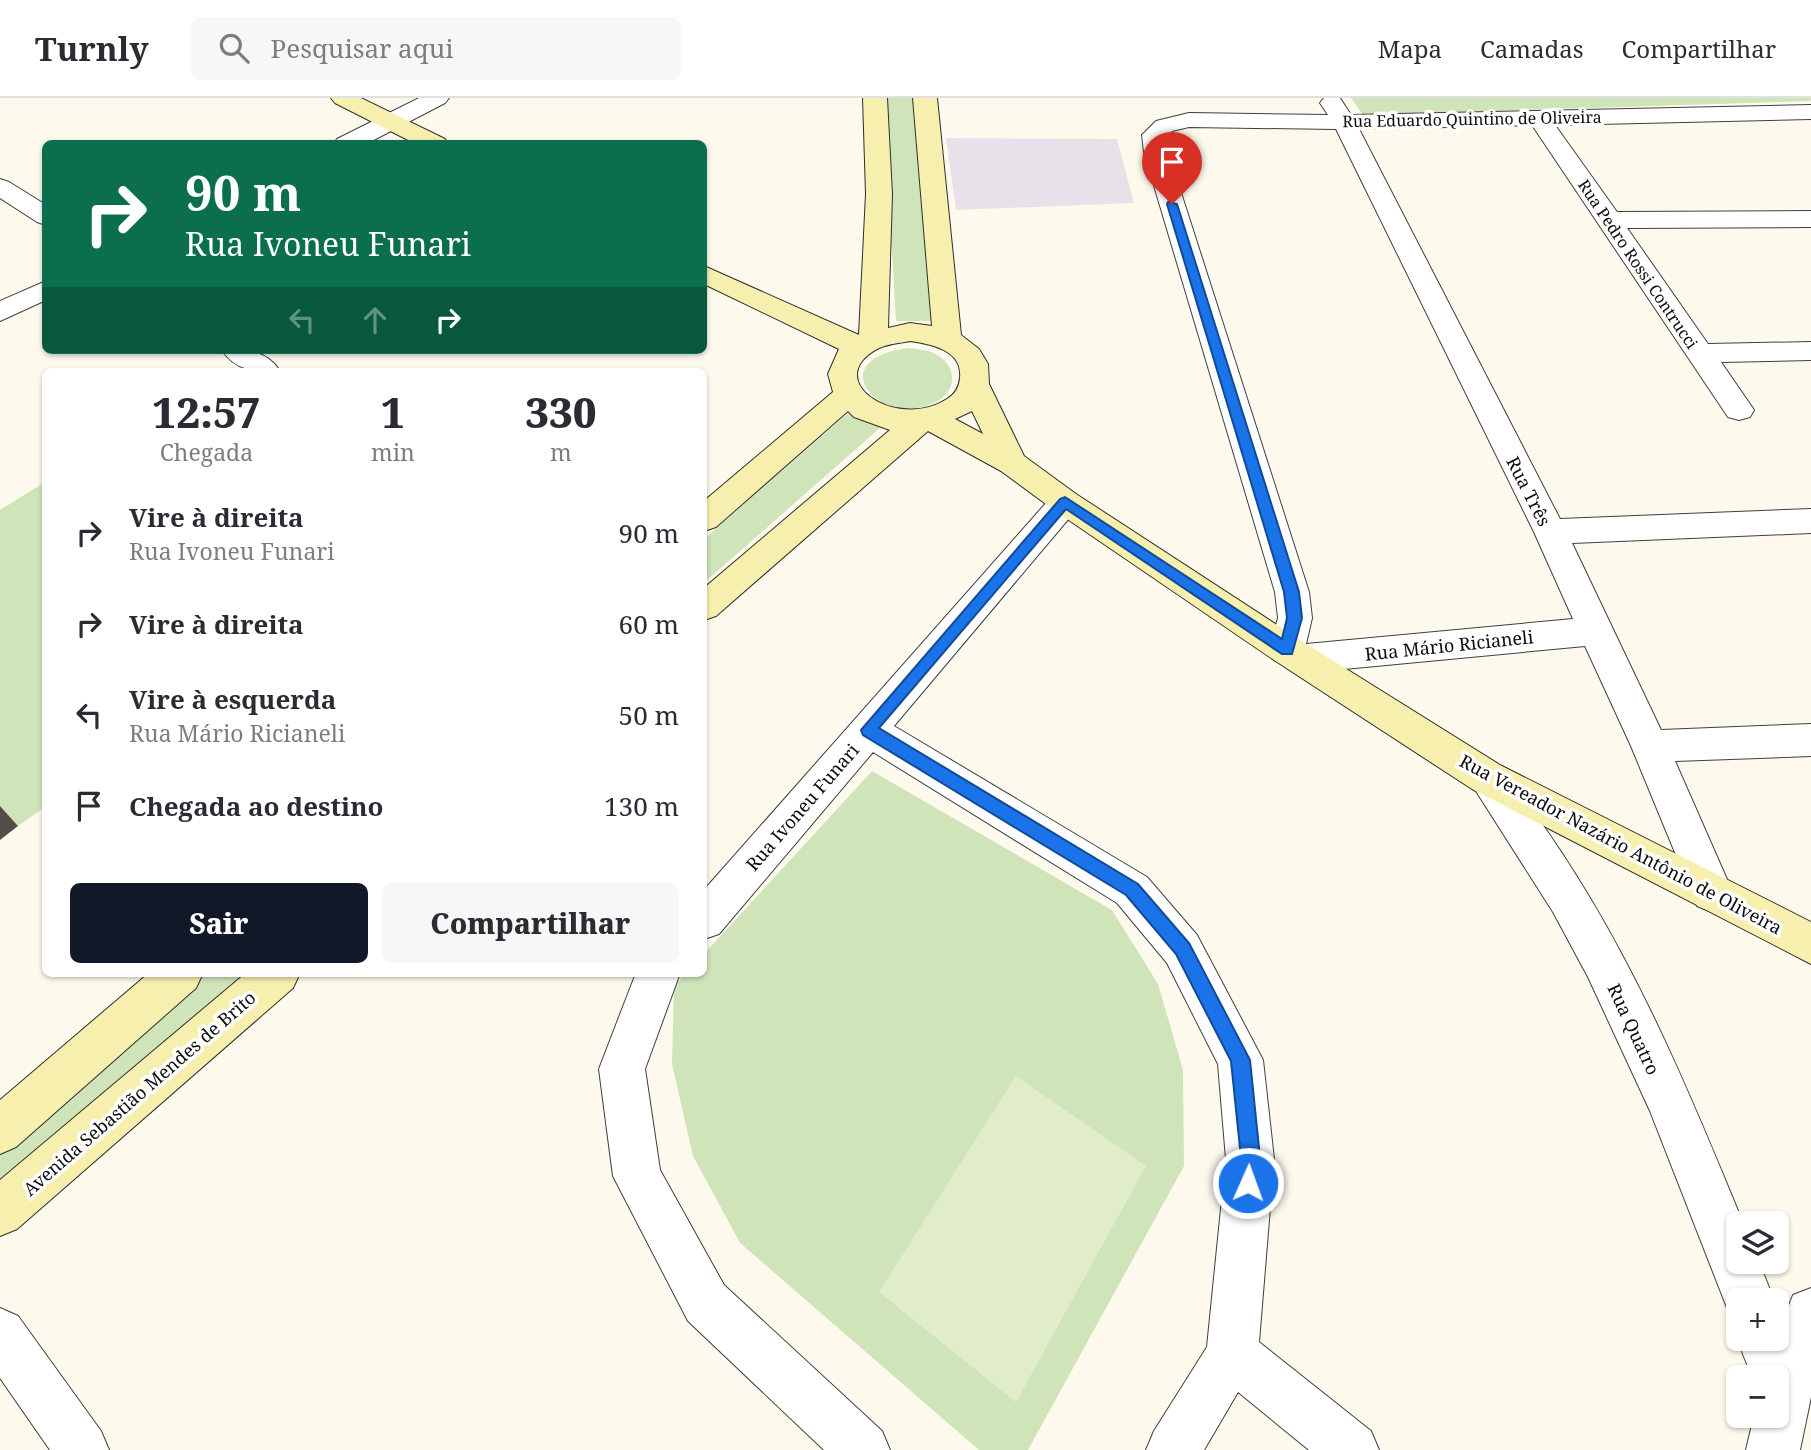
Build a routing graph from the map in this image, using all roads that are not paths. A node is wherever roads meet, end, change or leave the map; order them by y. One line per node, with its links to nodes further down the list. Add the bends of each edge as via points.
1 (343, 98): 8 (main road)
2 (437, 98): 8 (street)
3 (875, 98): 22 (main road, via 879,220)
4 (925, 98): 18 (main road)
5 (1337, 110): 7 (street, Rua Eduardo Quintino de Oliveira); 31 (street, Rua Três); 34 (street, Rua Eduardo Quintino de Oliveira, via 1189,120 1164,126 1154,135 1292,592)
6 (1811, 112): 7 (street, Rua Eduardo Quintino de Oliveira)
7 (1539, 118): 14 (street, Rua Pedro Rossi Contrucci)
8 (391, 121): 9 (street); 10 (main road)
9 (354, 140)
10 (428, 140)
11 (0, 187): 12 (street)
12 (42, 214)
13 (1811, 219): 14 (street)
14 (1609, 220): 20 (street, Rua Pedro Rossi Contrucci)
15 (707, 275): 22 (main road, via 774,308)
16 (42, 291): 17 (street)
17 (0, 312)
18 (947, 340): 22 (main road, via 910,332); 24 (main road, via 971,360)
19 (1811, 351): 20 (street)
20 (1699, 353): 25 (street, Rua Pedro Rossi Contrucci)
21 (242, 354): 23 (street)
22 (855, 363): 26 (main road, via 860,408 898,421); 29 (main road)
23 (261, 368)
24 (975, 386): 26 (main road, via 955,409); 27 (main road, Rua Vereador Nazário Antônio de Oliveira)
25 (1739, 410)
26 (925, 420): 27 (main road, Rua Vereador Nazário Antônio de Oliveira); 32 (main road)
27 (1012, 463): 28 (main road, Rua Vereador Nazário Antônio de Oliveira)
28 (1065, 502): 34 (main road, Rua Vereador Nazário Antônio de Oliveira); 35 (street, Rua Ivoneu Funari)
29 (707, 516)
30 (1811, 521): 31 (street)
31 (1550, 532): 33 (street, Rua Três)
32 (707, 604)
33 (1595, 631): 34 (street, Rua Mário Ricianeli); 37 (street, Rua Três)
34 (1295, 655): 38 (main road, Rua Vereador Nazário Antônio de Oliveira)
35 (869, 730): 40 (street, Rua Ivoneu Funari); 50 (street, via 1132,890 1182,948 1240,1060 1250,1158)
36 (1811, 740): 37 (street)
37 (1650, 746): 39 (street, Rua Três)
38 (1486, 776): 39 (main road, Rua Vereador Nazário Antônio de Oliveira); 47 (street, Rua Quatro, via 1527,830 1587,930 1693,1156)
39 (1712, 893): 41 (main road, Rua Vereador Nazário Antônio de Oliveira)
40 (707, 917)
41 (1811, 944)
42 (176, 977): 45 (main road)
43 (273, 977): 46 (main road, Avenida Sebastião Mendes de Brito)
44 (657, 977): 54 (street, via 622,1069 637,1176 706,1303)
45 (0, 1131)
46 (0, 1212)
47 (1744, 1288)
48 (1811, 1313): 51 (street)
49 (0, 1334): 53 (street)
50 (1232, 1354): 55 (street); 56 (street)
51 (1789, 1382)
52 (1778, 1428): 57 (street)
53 (82, 1450)
54 (863, 1450)
55 (1173, 1450)
56 (1352, 1450)
57 (1773, 1450)

